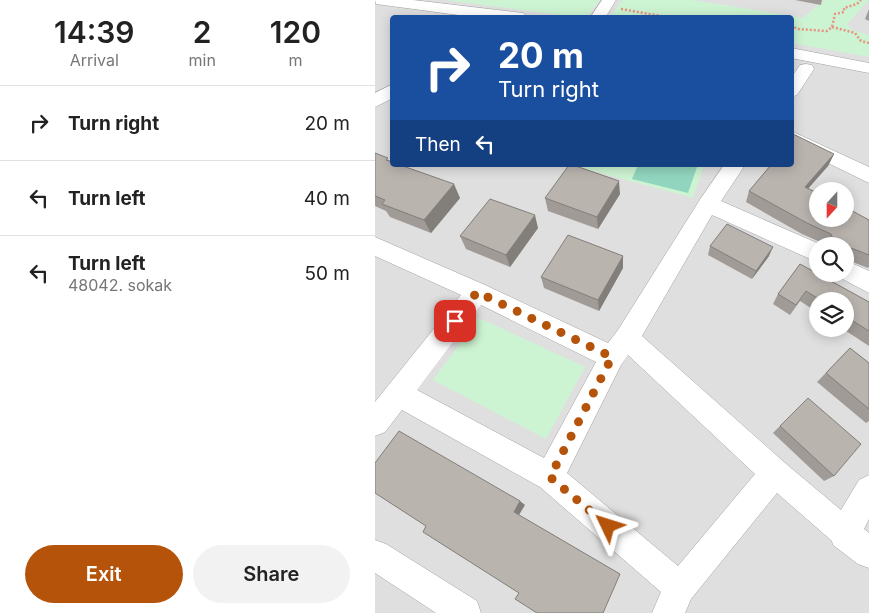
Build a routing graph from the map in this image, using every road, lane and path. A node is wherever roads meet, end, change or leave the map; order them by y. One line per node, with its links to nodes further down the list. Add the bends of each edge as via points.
1 (377, 0): 3 (street)
2 (861, 0): 9 (path, via 844,8 844,12 835,14)
3 (410, 7): 5 (street); 6 (street)
4 (604, 8): 7 (path)
5 (375, 14)
6 (492, 15)
7 (652, 15)
8 (794, 27): 9 (path, via 827,31)
9 (832, 27): 10 (path, via 855,33)
10 (869, 43)
11 (794, 54): 13 (street)
12 (799, 68): 14 (street); 15 (street)
13 (869, 68)
14 (869, 81)
15 (794, 82)
16 (794, 138): 18 (street)
17 (734, 167): 19 (street)
18 (869, 176)
19 (708, 204): 21 (street); 25 (street)
20 (375, 246): 24 (street)
21 (809, 249)
22 (854, 274): 23 (street)
23 (869, 283)
24 (477, 292): 25 (street); 26 (street)
25 (619, 348): 28 (street); 29 (street)
26 (398, 394): 27 (street); 29 (street)
27 (375, 423)
28 (775, 473): 31 (street); 34 (street)
29 (550, 477): 34 (street)
30 (869, 490): 31 (street)
31 (844, 534): 32 (street)
32 (869, 553)
33 (375, 555): 35 (street)
34 (674, 600)
35 (465, 613)

